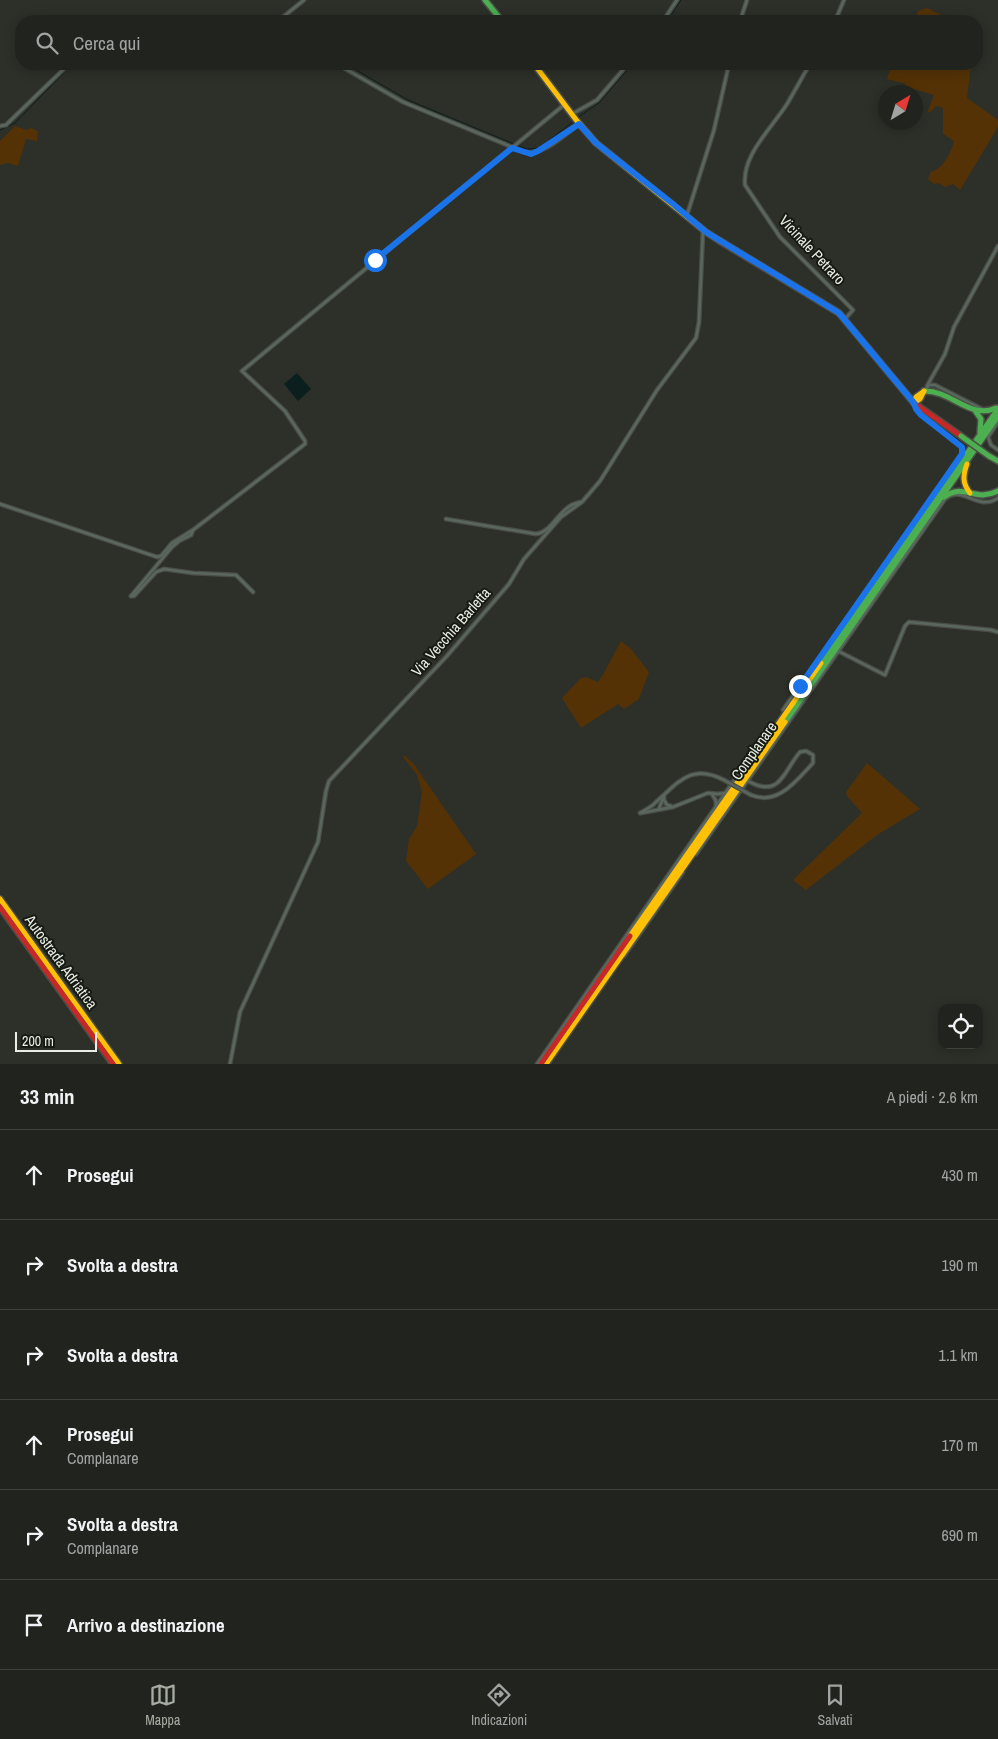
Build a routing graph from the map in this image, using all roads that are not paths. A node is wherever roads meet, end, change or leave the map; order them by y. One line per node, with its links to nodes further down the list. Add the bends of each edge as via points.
1 (304, 0): 6 (street)
2 (485, 0): 7 (main road)
3 (677, 0): 8 (street)
4 (747, 0): 9 (street)
5 (844, 0): 10 (street)
6 (285, 15)
7 (497, 15)
8 (667, 15)
9 (742, 15)
10 (838, 15)
11 (63, 70): 19 (street, via 11,120)
12 (348, 70): 20 (street, via 404,102)
13 (539, 70): 17 (main road)
14 (623, 70): 18 (street)
15 (728, 70): 21 (street, via 714,130)
16 (807, 70): 24 (street, Vicinale Petraro, via 749,158 745,185 780,237 853,310)
17 (565, 104): 18 (main road); 20 (street)
18 (576, 119): 20 (street, via 538,151 531,154); 21 (main road, via 596,143)
19 (0, 126)
20 (513, 147): 45 (street, via 242,371 285,411 305,444)
21 (687, 215): 22 (main road)
22 (703, 230): 24 (main road, via 831,307); 41 (street, Via Vecchia Barletta, via 696,338 657,390 600,481)
23 (998, 246): 25 (street, via 954,327 946,354)
24 (845, 319): 26 (main road)
25 (924, 390): 27 (main road); 29 (street, via 935,385 984,410); 31 (main road, via 934,389)
26 (908, 397): 27 (main road); 28 (main road)
27 (918, 398): 28 (main road); 30 (main road)
28 (914, 403): 30 (main road); 49 (street, Complanare, via 921,415 962,447 962,454)
29 (998, 407): 31 (main road, via 987,413); 34 (main road)
30 (921, 409): 37 (main road, bridge)
31 (974, 410): 34 (main road, via 981,420 981,427)
32 (998, 416): 36 (main road)
33 (998, 422): 35 (street, via 988,437)
34 (972, 446): 65 (main road)
35 (998, 450)
36 (970, 456): 39 (main road, via 963,482); 43 (main road)
37 (998, 462)
38 (998, 491): 39 (main road, via 985,497)
39 (973, 495): 43 (main road, via 956,490 950,492)
40 (998, 498): 48 (street, Complanare, via 987,503 961,494 945,499)
41 (582, 502): 44 (street, via 570,506 540,534); 64 (street, Via Vecchia Barletta, via 561,517 446,657 329,781 318,842 240,1012)
42 (0, 504): 45 (street, via 157,557)
43 (929, 514): 66 (main road)
44 (446, 518)
45 (193, 530): 46 (street, via 192,535 175,544 162,558 132,597 156,572 164,569 236,574)
46 (253, 592)
47 (998, 632): 48 (street, via 909,622 885,675)
48 (838, 651): 51 (street, Complanare)
49 (783, 710)
50 (764, 732): 52 (street, Complanare)
51 (748, 780): 53 (street, bridge, via 767,788 773,786 800,752 806,750 813,755 813,763 773,797 751,795 709,774 683,778); 66 (street, Complanare)
52 (728, 789): 54 (street, via 722,794); 55 (street, Complanare)
53 (664, 794): 56 (street); 57 (street, via 667,805); 59 (street)
54 (712, 794): 55 (street); 57 (street); 58 (street)
55 (722, 799): 58 (street, Complanare)
56 (656, 803): 59 (street); 59 (street, via 640,813)
57 (673, 807): 59 (street)
58 (716, 808): 65 (street, Complanare)
59 (658, 810)
60 (0, 899): 63 (main road, Autostrada Adriatica)
61 (0, 907): 62 (main road, Autostrada Adriatica)
62 (113, 1064)
63 (119, 1064)
64 (230, 1064)
65 (539, 1064)
66 (547, 1064)

